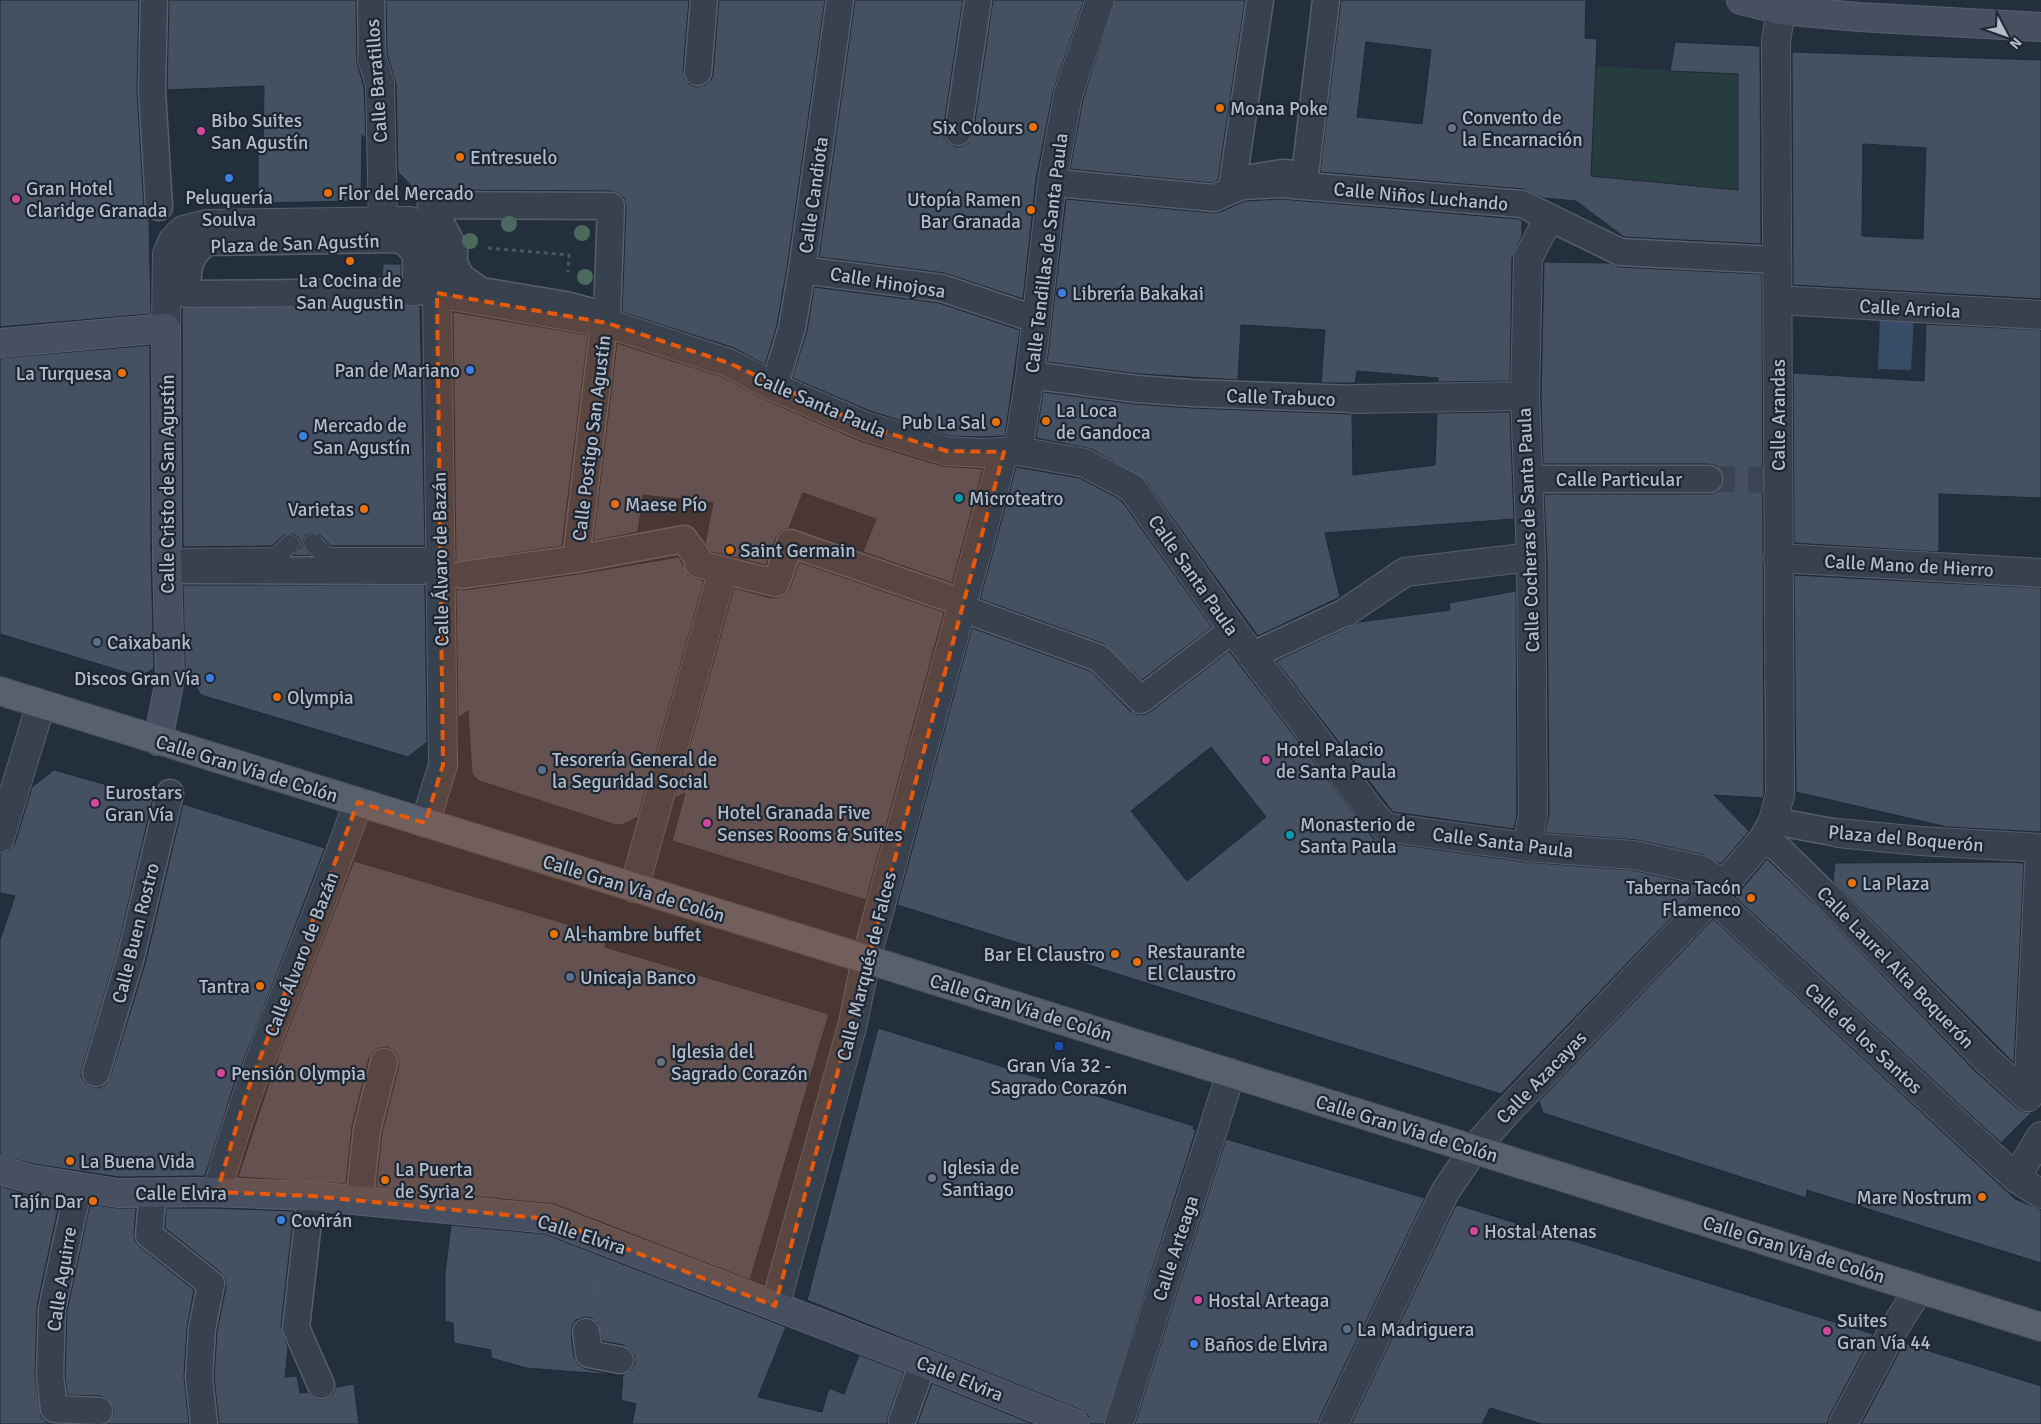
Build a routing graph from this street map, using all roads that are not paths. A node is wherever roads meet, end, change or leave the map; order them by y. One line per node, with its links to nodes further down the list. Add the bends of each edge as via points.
1 (154, 0): 18 (street, via 152,90)
2 (371, 0): 13 (street, Calle Baratillos)
3 (704, 0): 14 (street)
4 (840, 0): 24 (street, Calle Candiota)
5 (978, 0): 15 (street)
6 (1100, 0): 37 (street, Calle Tendillas de Santa Paula, via 1068,95 1052,182 1030,378)
7 (1260, 0): 17 (street, via 1233,181)
8 (1268, 0): 17 (street)
9 (1326, 0): 17 (street, via 1305,175 1282,173)
10 (1741, 0): 11 (main road)
11 (1798, 7): 12 (main road, via 1869,17); 23 (street, Calle Arandas, via 1776,41)
12 (2041, 26)
13 (372, 59): 21 (street, Calle Baratillos, via 380,84)
14 (698, 72)
15 (958, 132)
16 (1058, 183): 17 (street, Calle Niños Luchando, via 1214,198)
17 (1243, 183): 19 (street, Calle Niños Luchando, via 1522,204)
18 (159, 207)
19 (1549, 218): 23 (street, Calle Niños Luchando, via 1620,252); 35 (street, Calle Cocheras de Santa Paula, via 1528,258)
20 (411, 221): 21 (street, Plaza de San Agustín); 25 (street, Calle Álvaro de Bazán, via 425,231 434,251)
21 (382, 222): 22 (street, Plaza de San Agustín, via 207,224)
22 (182, 230): 31 (street, Calle Cristo de San Agustín, via 167,254)
23 (1776, 260): 26 (street, Calle Arandas)
24 (802, 270): 29 (street, Calle Hinojosa, via 942,288); 34 (street, Calle Candiota, via 792,328)
25 (427, 292): 25 (street, Plaza de San Agustín, via 187,294 192,256 207,242 398,239 416,254); 30 (street, Calle Santa Paula); 46 (street, Calle Álvaro de Bazán)
26 (1778, 300): 28 (street, Calle Arriola); 44 (street, Calle Arandas)
27 (566, 305): 27 (street, via 607,316 611,206 430,205 454,248 454,263 461,277 481,291)
28 (2041, 315)
29 (1029, 317)
30 (607, 323): 34 (street, Calle Santa Paula, via 729,363); 43 (street, Calle Postigo San Agustín, via 603,333)
31 (166, 328): 32 (main road); 45 (main road, Calle Cristo de San Agustín)
32 (0, 343)
33 (1038, 376): 36 (street, Calle Trabuco, via 1137,389)
34 (774, 387): 37 (street, Calle Santa Paula, via 865,426 947,450)
35 (1525, 396): 36 (street, Calle Trabuco); 38 (street, Calle Cocheras de Santa Paula)
36 (1354, 400)
37 (1011, 452): 64 (street, Calle Santa Paula, via 1085,463 1132,488 1233,630 1385,827); 69 (street, Calle Marqués de Falces)
38 (1529, 479): 39 (street, Calle Particular); 42 (street, Calle Cocheras de Santa Paula)
39 (1709, 479)
40 (290, 544): 45 (lane, via 276,557)
41 (313, 544): 46 (lane, via 328,557)
42 (1531, 557): 51 (street, via 1405,572); 64 (street, Calle Cocheras de Santa Paula, via 1533,814)
43 (576, 558): 48 (street, via 684,540 698,558 698,564); 49 (street, Calle Postigo San Agustín)
44 (1778, 558): 47 (street, Calle Mano de Hierro); 61 (street, Calle Arandas, via 1780,795)
45 (174, 564): 46 (street); 57 (main road, Calle Cristo de San Agustín, via 170,679)
46 (431, 564): 60 (street, Calle Álvaro de Bazán, via 443,765)
47 (2041, 573)
48 (722, 574): 50 (street, via 776,584 790,543); 66 (street)
49 (462, 575)
50 (952, 599)
51 (1346, 612): 54 (street)
52 (975, 613): 53 (street, via 1099,658 1141,700)
53 (1223, 637)
54 (1264, 650)
55 (0, 691): 56 (main road, Calle Gran Vía de Colón)
56 (41, 704): 57 (main road, Calle Gran Vía de Colón); 63 (street)
57 (158, 741): 59 (main road, Calle Gran Vía de Colón)
58 (170, 793): 71 (street, Calle Buen Rostro, via 130,960)
59 (358, 802): 60 (main road, Calle Gran Vía de Colón); 78 (street, Calle Álvaro de Bazán, via 337,864 246,1095)
60 (425, 823): 66 (main road, Calle Gran Vía de Colón)
61 (1768, 830): 62 (street, Plaza del Boquerón); 67 (street, Calle Azacayas); 68 (street, Calle Laurel Alta Boquerón, via 1779,850)
62 (1838, 833): 65 (street, Plaza del Boquerón)
63 (0, 838)
64 (1527, 847): 67 (street, Calle Santa Paula, via 1634,855 1702,870)
65 (2040, 848): 73 (street)
66 (634, 888): 69 (main road, Calle Gran Vía de Colón)
67 (1718, 892): 75 (street, Calle Azacayas); 77 (street, Calle de los Santos)
68 (1826, 895): 73 (street, Calle Laurel Alta Boquerón, via 1987,1060)
69 (866, 959): 72 (main road, Calle Gran Vía de Colón); 85 (street, Calle Marqués de Falces, via 853,1023)
70 (384, 1062): 81 (street, via 367,1130)
71 (96, 1072)
72 (1230, 1073): 75 (main road, Calle Gran Vía de Colón); 95 (street, Calle Arteaga)
73 (2034, 1097)
74 (2041, 1136): 77 (street)
75 (1474, 1149): 84 (main road, Calle Gran Vía de Colón); 96 (street, Calle Azacayas, via 1445,1192)
76 (0, 1170): 78 (main road, Calle Elvira, via 30,1179 118,1193)
77 (2016, 1178): 80 (street, Calle de los Santos)
78 (217, 1192): 85 (main road, Calle Elvira, via 312,1196 549,1219)
79 (77, 1194): 91 (street, Calle Aguirre, via 52,1309 50,1375 54,1409)
80 (2041, 1194)
81 (360, 1195)
82 (152, 1202): 93 (street, via 149,1235 211,1284 202,1329 199,1377)
83 (310, 1204): 90 (street, via 296,1328)
84 (1919, 1289): 86 (main road, Calle Gran Vía de Colón); 97 (street, via 1893,1330)
85 (775, 1306): 94 (main road, Calle Elvira)
86 (2041, 1327)
87 (586, 1332): 88 (street, via 589,1354)
88 (620, 1360)
89 (920, 1371): 92 (street, Calle Elvira)
90 (321, 1385)
91 (99, 1411)
92 (902, 1421)
93 (204, 1424)
94 (1075, 1424)
95 (1119, 1424)
96 (1334, 1424)
97 (1843, 1424)

